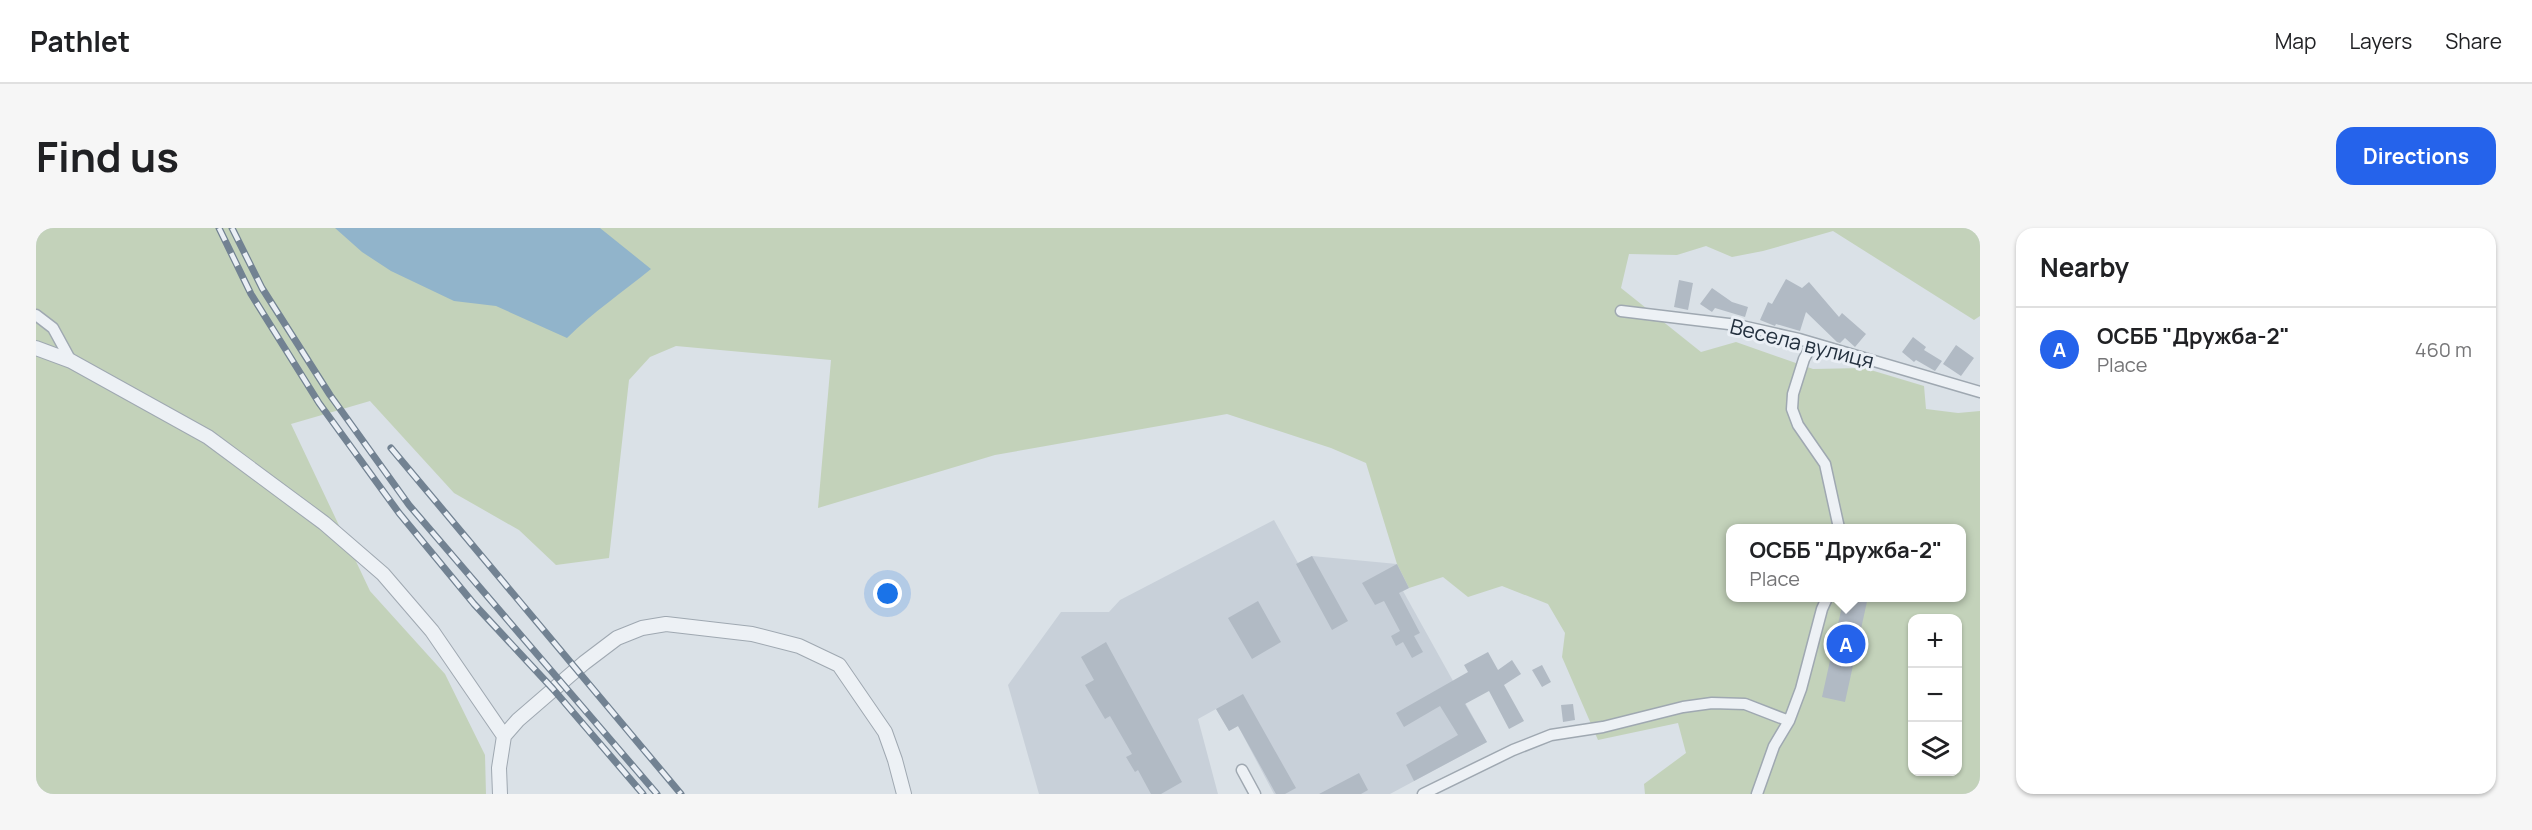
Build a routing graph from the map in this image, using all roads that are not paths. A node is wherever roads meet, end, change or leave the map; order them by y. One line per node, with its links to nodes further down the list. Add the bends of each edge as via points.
1 (1621, 311): 3 (street, Весела вулиця, via 1737,325)
2 (36, 315): 5 (street, via 53,328)
3 (1817, 345): 6 (street, Весела вулиця); 7 (street, via 1810,348 1804,359 1792,394 1792,409 1798,425 1825,464)
4 (36, 348): 5 (street)
5 (71, 361): 10 (street, via 208,437 324,523 383,574 432,631)
6 (1980, 392)
7 (1838, 524)
8 (1825, 602): 9 (street)
9 (1789, 721): 15 (street, via 1745,704 1683,707 1551,735); 16 (street, via 1774,746)
10 (504, 736): 12 (street); 13 (street, via 535,703 617,638 666,624 752,634 798,646 839,665 885,732)
11 (1242, 770): 14 (street)
12 (500, 794)
13 (904, 794)
14 (1255, 794)
15 (1423, 794)
16 (1757, 794)

